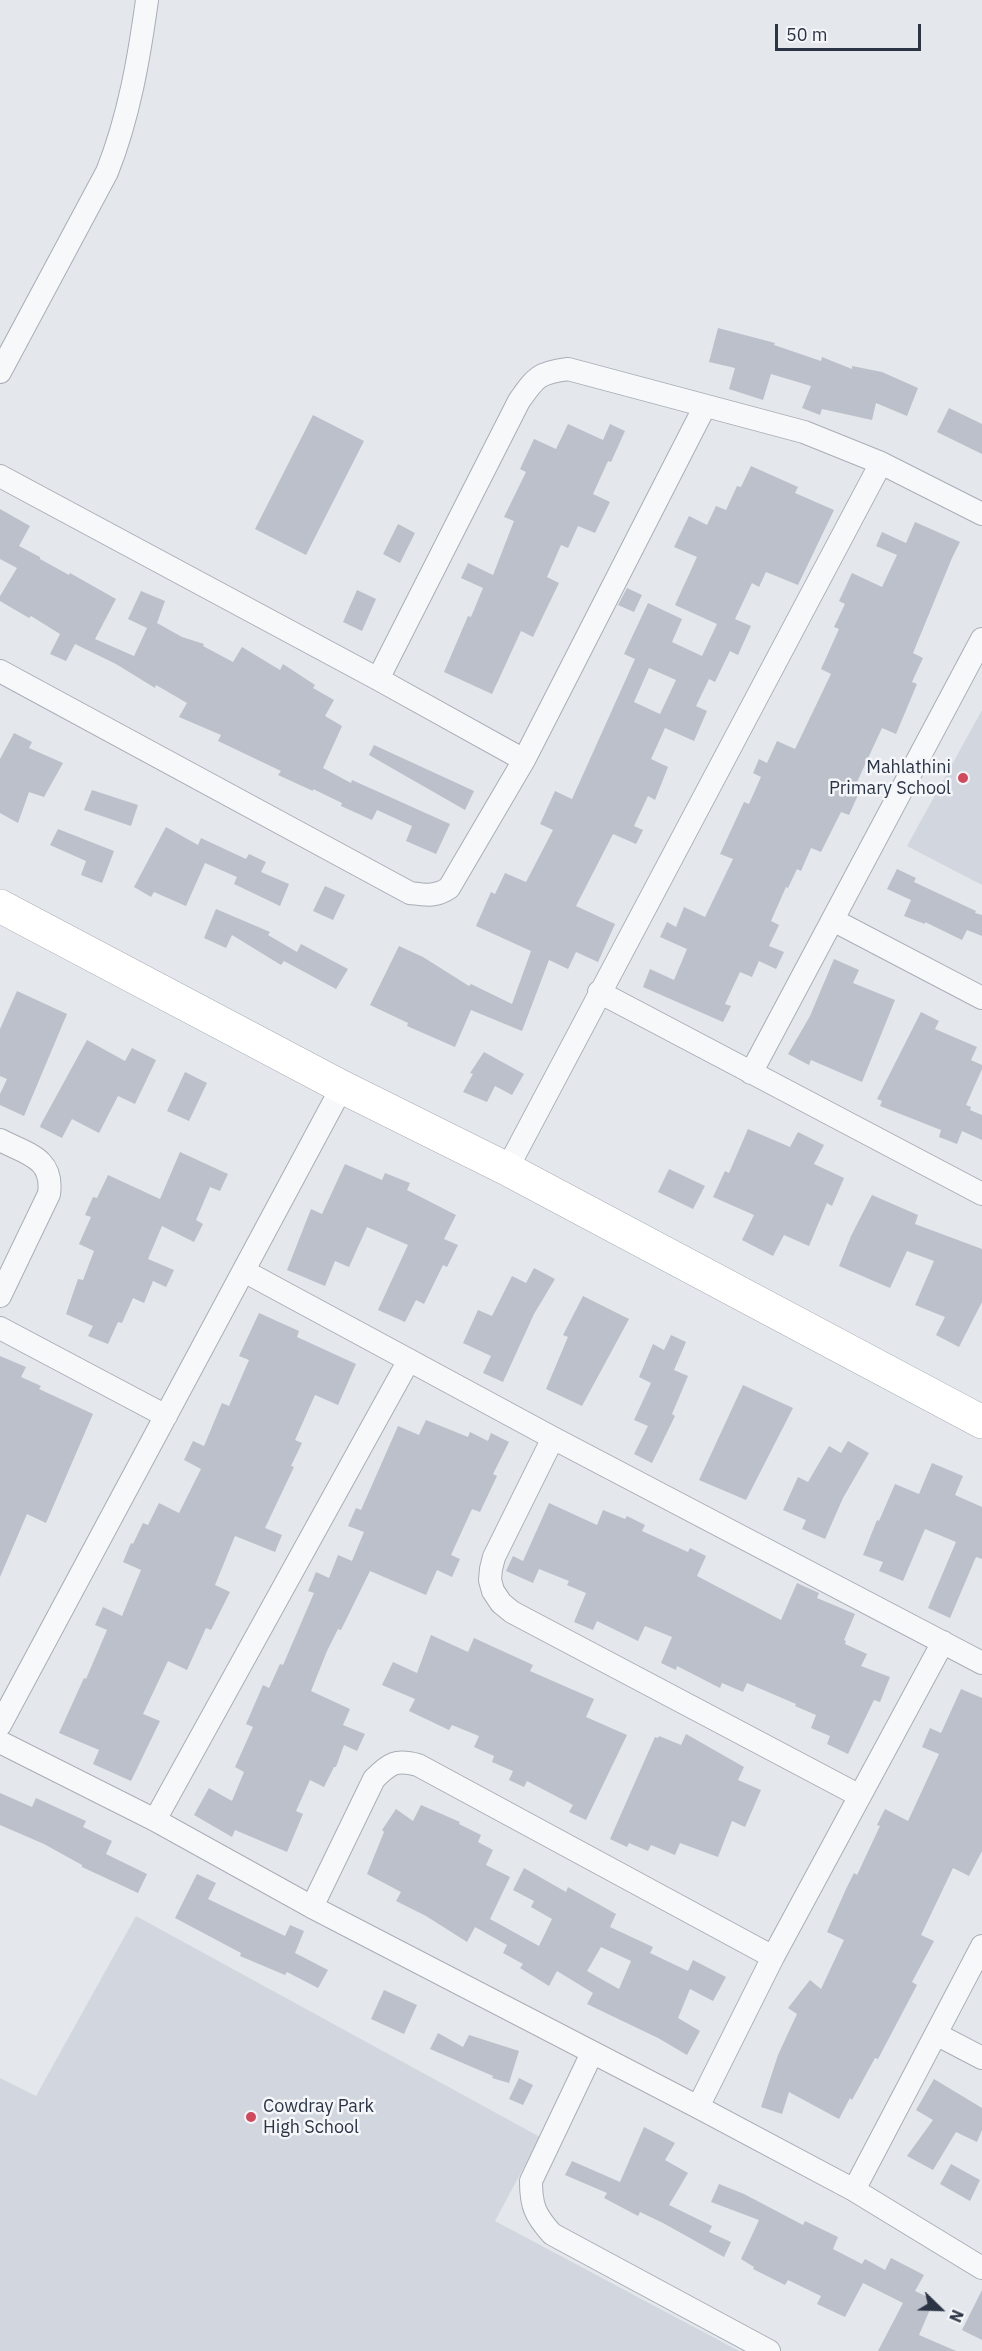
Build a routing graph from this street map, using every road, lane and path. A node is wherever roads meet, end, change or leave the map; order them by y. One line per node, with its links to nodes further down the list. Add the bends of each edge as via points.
1 (147, 0): 2 (street, via 120,140 107,172)
2 (0, 372)
3 (705, 406): 4 (street, via 804,432); 9 (street, via 568,369 546,372 534,381 519,401); 10 (street)
4 (881, 463): 6 (street); 13 (street)
5 (0, 476): 9 (street)
6 (982, 514)
7 (982, 639): 12 (street)
8 (0, 671): 10 (street, via 410,892 428,896 449,888)
9 (378, 679): 10 (street)
10 (524, 760)
11 (0, 906): 16 (street)
12 (833, 920): 14 (street); 15 (street)
13 (599, 992): 15 (street); 18 (street)
14 (982, 998)
15 (751, 1074): 19 (street)
16 (342, 1087): 18 (street); 20 (street)
17 (0, 1140): 21 (street, via 40,1161 51,1180 49,1194)
18 (507, 1169): 25 (street)
19 (982, 1194)
20 (244, 1270): 23 (street); 24 (street)
21 (0, 1296)
22 (0, 1328): 24 (street)
23 (409, 1360): 26 (street); 32 (street)
24 (166, 1416): 29 (street)
25 (982, 1422)
26 (554, 1438): 27 (street); 31 (street, via 494,1557 490,1580 501,1603 522,1618)
27 (943, 1642): 28 (street); 31 (street)
28 (982, 1663)
29 (0, 1725)
30 (0, 1742): 32 (street)
31 (860, 1796): 35 (street)
32 (155, 1820): 33 (street)
33 (312, 1907): 35 (street, via 374,1779 386,1767 404,1761 418,1765); 37 (street)
34 (982, 1946): 36 (street)
35 (772, 1957): 39 (street)
36 (936, 2034): 38 (street); 40 (street)
37 (592, 2053): 39 (street); 42 (street, via 531,2181 536,2217 552,2234)
38 (982, 2058)
39 (698, 2106): 40 (street)
40 (854, 2190): 41 (street)
41 (982, 2268)
42 (769, 2351)

